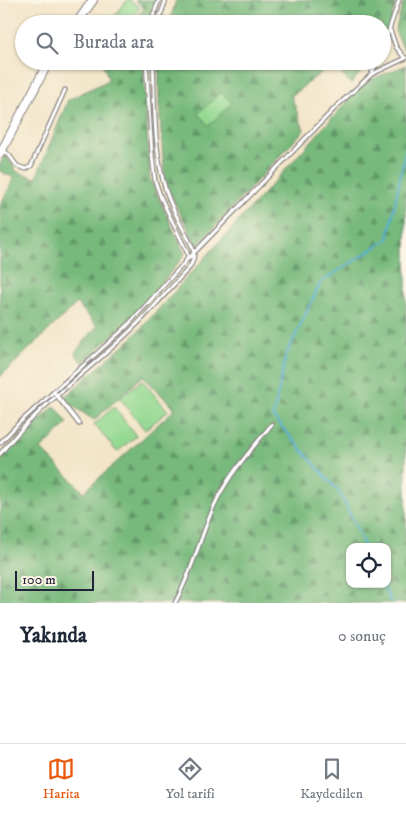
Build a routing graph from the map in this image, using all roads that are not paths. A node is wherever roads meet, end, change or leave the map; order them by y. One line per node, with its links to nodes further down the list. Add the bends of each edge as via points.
1 (93, 0): 7 (street)
2 (159, 0): 5 (lane)
3 (166, 0): 6 (lane)
4 (398, 0): 10 (lane)
5 (156, 8): 6 (lane); 8 (lane)
6 (162, 10): 9 (lane)
7 (82, 15)
8 (153, 15)
9 (160, 15)
10 (391, 25)
11 (391, 32): 12 (lane, via 396,47)
12 (405, 58): 13 (lane)
13 (391, 65)
14 (44, 70): 21 (street)
15 (147, 70): 23 (lane, via 155,181 187,252)
16 (154, 70): 22 (lane, via 163,181)
17 (374, 70): 19 (lane)
18 (380, 70): 19 (lane)
19 (372, 74): 22 (lane)
20 (65, 90): 21 (lane, via 31,166 21,168)
21 (1, 152)
22 (194, 252): 23 (lane); 25 (lane, via 190,267 131,331)
23 (186, 261): 24 (lane, via 126,327)
24 (54, 392): 25 (lane); 28 (lane)
25 (57, 397): 26 (lane); 29 (lane, via 21,429)
26 (79, 424)
27 (272, 424): 30 (lane, via 232,474 215,505 185,586)
28 (0, 443)
29 (0, 454)
30 (175, 603)

